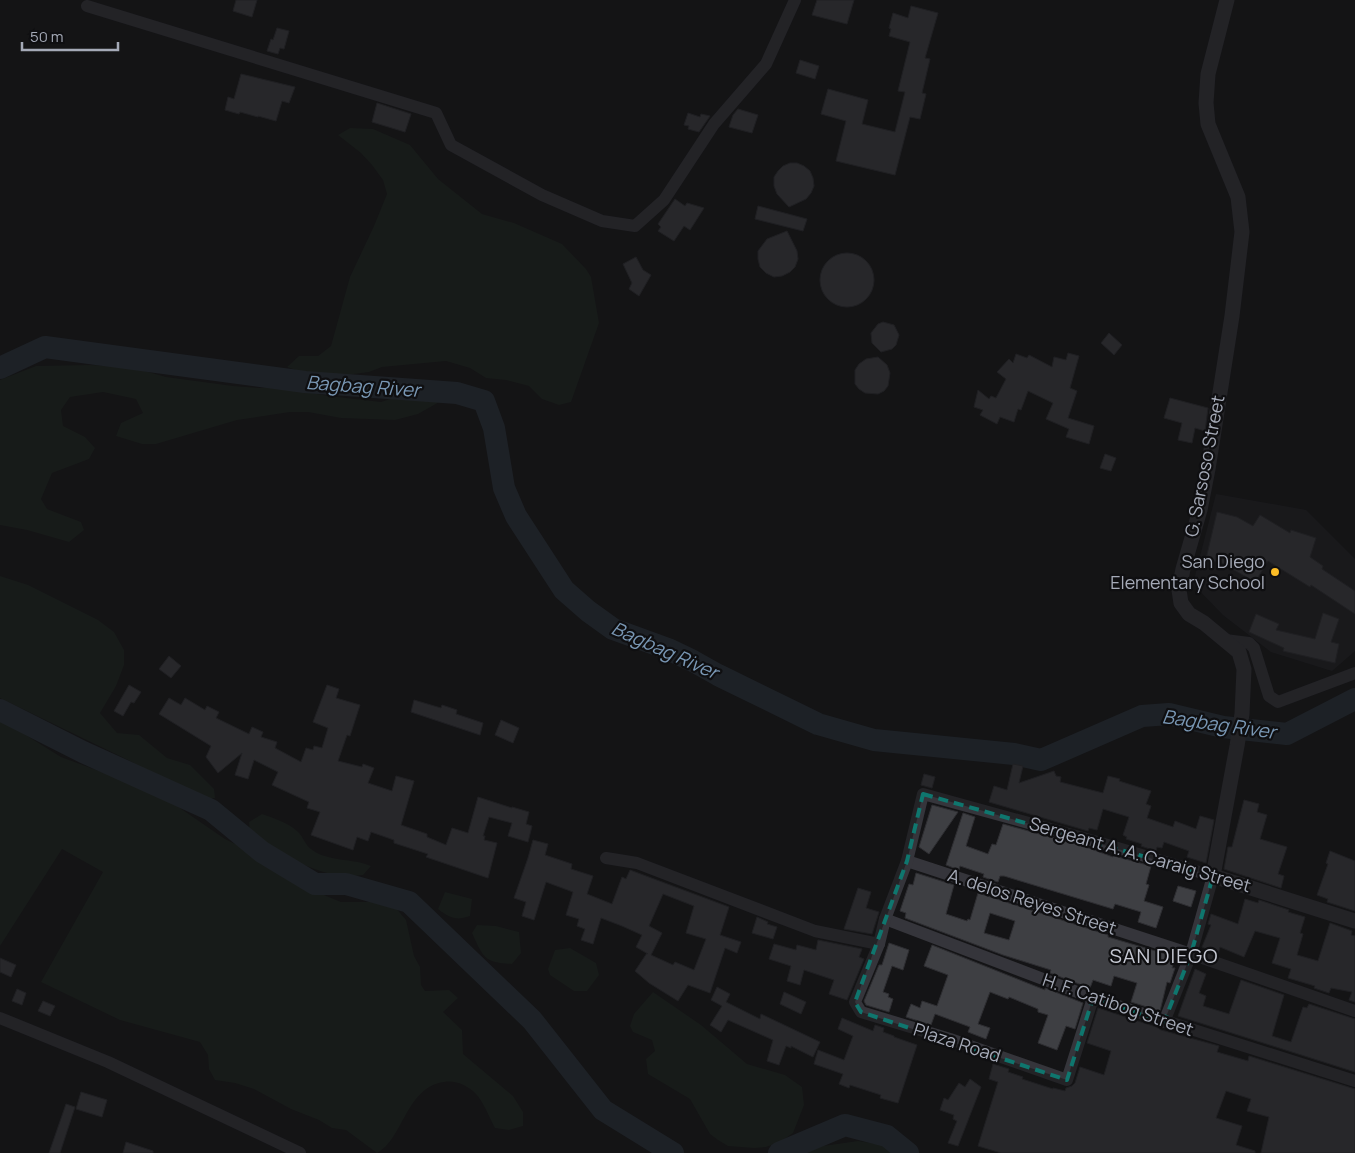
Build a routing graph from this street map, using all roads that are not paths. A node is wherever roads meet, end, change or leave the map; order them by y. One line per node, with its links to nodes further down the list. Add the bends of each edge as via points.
1 (795, 0): 3 (street, via 766,64 714,124 664,200 635,226 602,221 542,195 451,145 436,113)
2 (1227, 0): 4 (street, G. Sarsoso Street, via 1208,74 1206,103 1208,124 1238,197 1242,232 1208,469 1179,590 1181,603 1189,614)
3 (88, 6)
4 (1225, 640): 5 (street, via 1249,642 1254,648 1269,696 1278,702); 9 (street, G. Sarsoso Street, via 1239,652 1244,669 1242,714)
5 (1355, 672)
6 (923, 794): 8 (street, Plaza Road); 9 (street, Sergeant A. A. Caraig Street)
7 (606, 858): 12 (street, via 637,863 815,930)
8 (907, 861): 10 (street, Plaza Road); 13 (street, A. delos Reyes Street)
9 (1213, 876): 11 (street, Sergeant A. A. Caraig Street); 13 (street, G. Sarsoso Street)
10 (885, 919): 12 (street, Plaza Road); 14 (street, H. F. Catibog Street)
11 (1355, 921)
12 (879, 944): 14 (street, Plaza Road, via 855,1002 862,1012 1067,1080)
13 (1191, 954): 15 (street, A. delos Reyes Street); 17 (street, G. Sarsoso Street)
14 (1093, 998): 17 (street, H. F. Catibog Street)
15 (1355, 1011)
16 (0, 1018): 19 (street, via 108,1062)
17 (1164, 1022): 18 (street, H. F. Catibog Street)
18 (1355, 1081)
19 (300, 1153)

